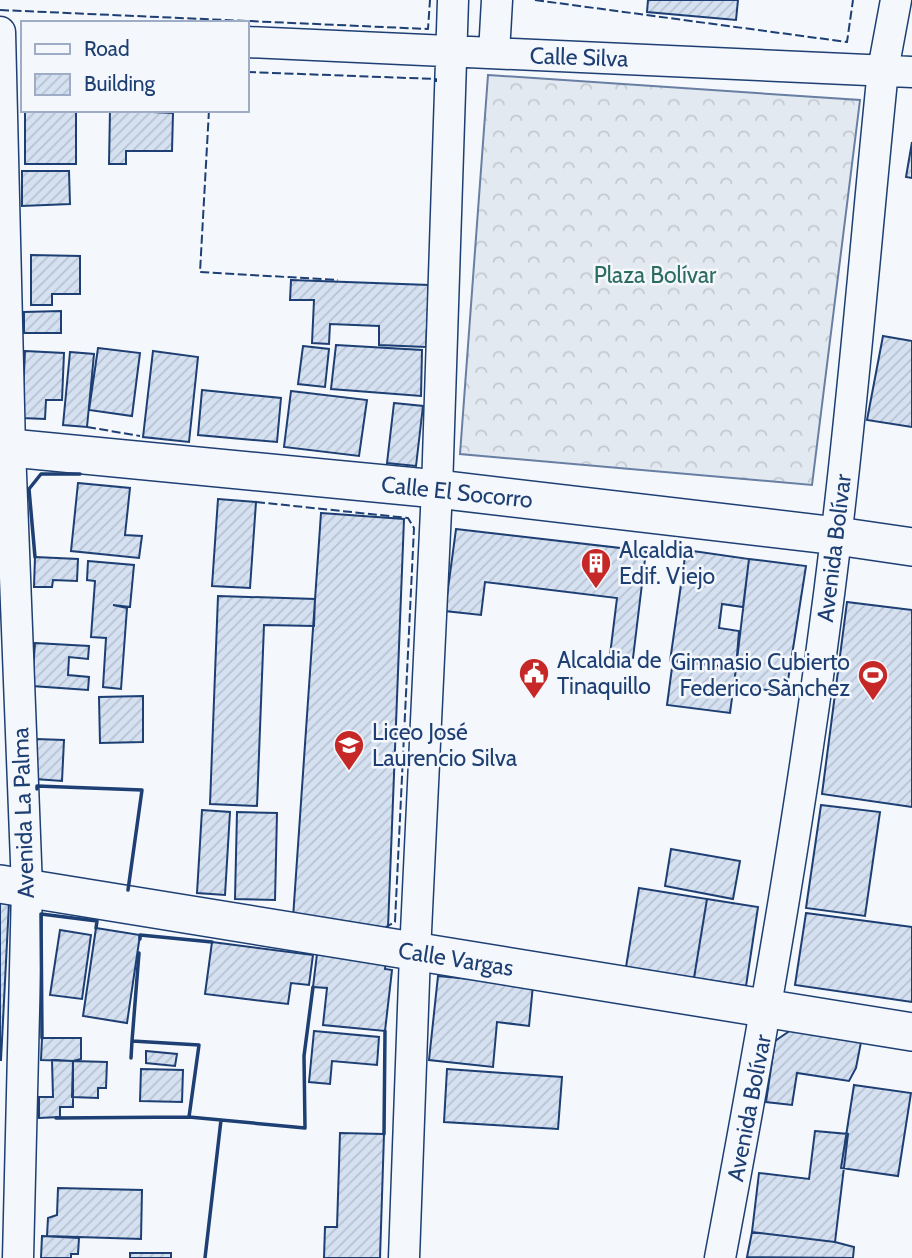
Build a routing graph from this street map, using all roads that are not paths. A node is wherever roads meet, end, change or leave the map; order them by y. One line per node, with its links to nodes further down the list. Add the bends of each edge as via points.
1 (453, 0): 7 (street)
2 (497, 0): 8 (street)
3 (896, 0): 9 (street, Avenida Bolívar)
4 (0, 32): 5 (street); 10 (street, Avenida La Palma)
5 (21, 33)
6 (248, 42): 7 (street, Calle Silva)
7 (451, 51): 8 (street, Calle Silva); 11 (street)
8 (494, 53): 9 (street, Calle Silva)
9 (897, 71): 12 (street, Avenida Bolívar)
10 (5, 447): 11 (street, Calle El Socorro); 14 (street, Avenida La Palma)
11 (437, 489): 12 (street, Calle El Socorro); 15 (street)
12 (836, 536): 13 (street, Calle El Socorro); 16 (street, Avenida Bolívar)
13 (912, 547)
14 (13, 886): 15 (street, Calle Vargas); 18 (street, Avenida La Palma)
15 (415, 953): 16 (street, Calle Vargas); 19 (street)
16 (767, 1010): 17 (street, Calle Vargas); 20 (street, Avenida Bolívar)
17 (912, 1032)
18 (18, 1258)
19 (404, 1258)
20 (720, 1258)

